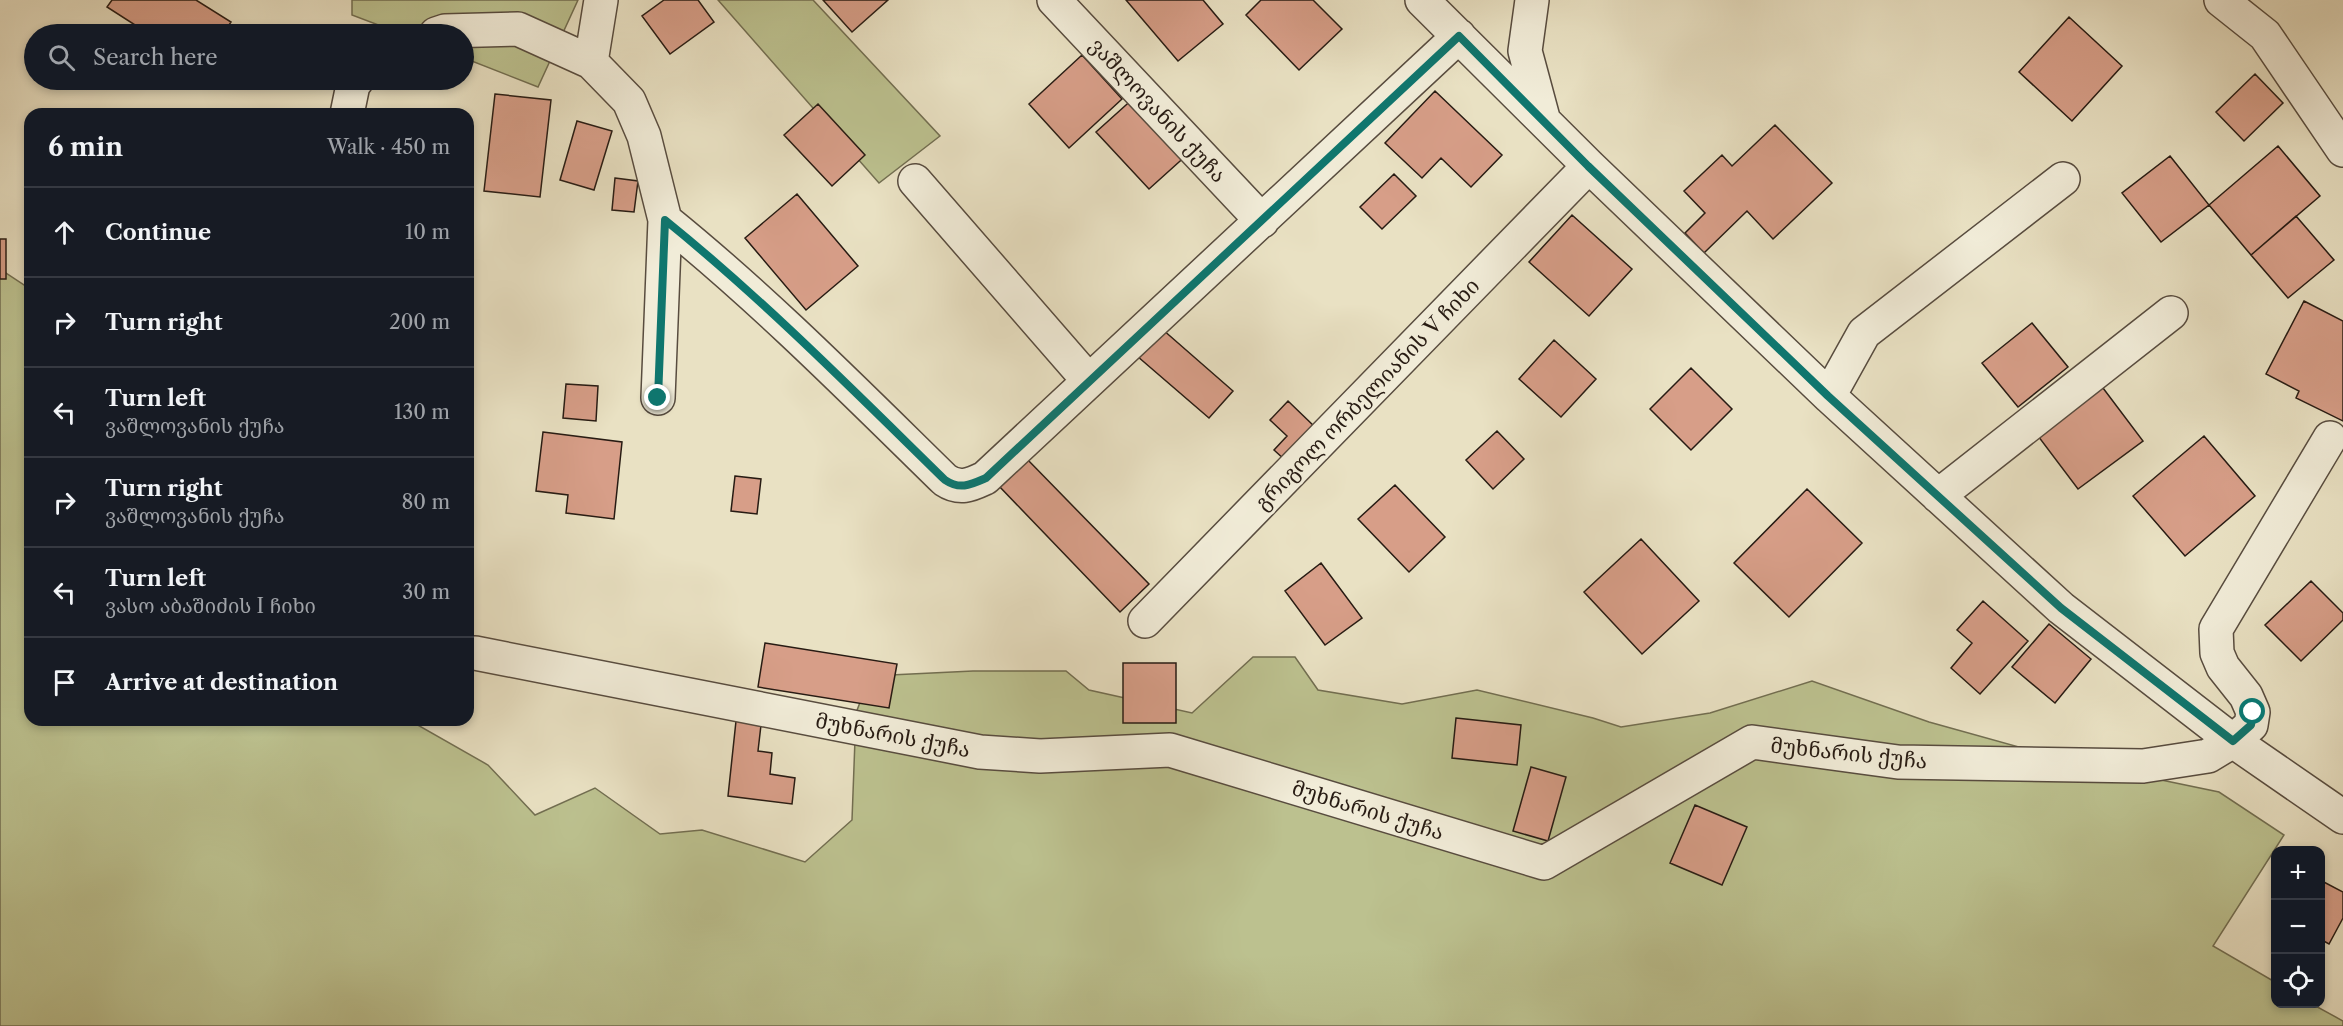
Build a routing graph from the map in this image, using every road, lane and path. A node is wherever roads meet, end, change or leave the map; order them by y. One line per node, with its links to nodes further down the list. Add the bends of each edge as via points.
1 (601, 0): 8 (street)
2 (1054, 0): 17 (street, ვაშლოვანის ქუჩა)
3 (1422, 0): 7 (street)
4 (1532, 0): 11 (street, via 1526,51)
5 (2221, 0): 12 (street, via 2265,35)
6 (474, 30): 8 (street, via 518,29)
7 (1459, 36): 11 (street); 17 (street)
8 (591, 63): 16 (street, via 629,101 644,136)
9 (352, 90): 10 (street)
10 (348, 108)
11 (1544, 120): 13 (street)
12 (2343, 150)
13 (1588, 166): 20 (street); 24 (street, გრიგოლ ორბელიანის V ჩიხი)
14 (2063, 179): 20 (street, via 1864,333)
15 (915, 181): 19 (street)
16 (665, 220): 19 (street, via 713,258 953,486 966,486 986,478); 21 (street)
17 (1262, 221): 19 (street)
18 (2171, 313): 23 (street)
19 (1089, 381)
20 (1828, 396): 23 (street)
21 (658, 398)
22 (2330, 438): 26 (street, მუხნარის ქუჩა, via 2216,629 2217,653 2223,667 2246,696 2253,712 2251,725)
23 (1938, 496): 26 (street, via 2061,608)
24 (1145, 621)
25 (475, 653): 26 (street, მუხნარის ქუჩა, via 980,752 1040,756 1170,750 1544,863 1752,742 1898,762 2143,766 2208,756)
26 (2233, 741): 27 (street)
27 (2343, 817)

